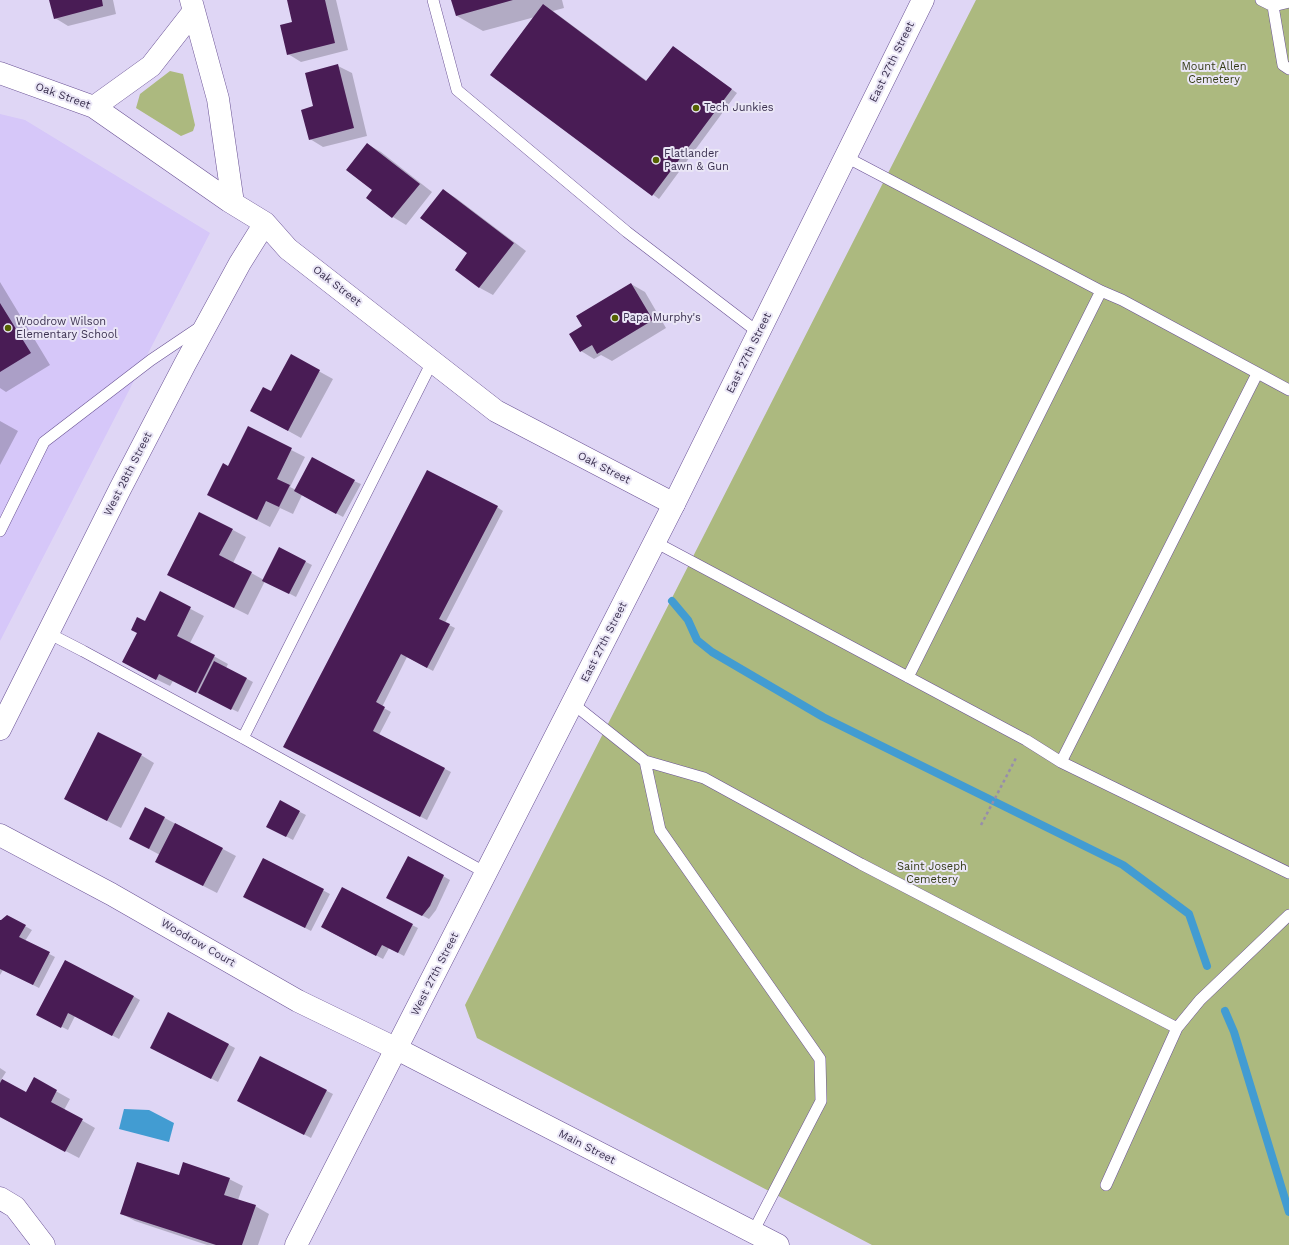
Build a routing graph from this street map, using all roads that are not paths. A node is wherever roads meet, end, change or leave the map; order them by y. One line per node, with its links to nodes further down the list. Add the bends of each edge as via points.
1 (432, 0): 15 (lane, via 457,90 627,232)
2 (923, 0): 10 (street, East 27th Street)
3 (1261, 0): 6 (lane)
4 (1289, 2): 6 (lane)
5 (193, 5): 9 (street, via 151,66); 11 (street, via 218,99)
6 (1273, 6): 7 (lane, via 1283,65)
7 (1289, 68)
8 (0, 73): 9 (street, Oak Street)
9 (94, 107): 11 (street, Oak Street)
10 (846, 157): 13 (lane); 15 (street, East 27th Street)
11 (233, 203): 12 (street, Oak Street)
12 (265, 223): 14 (street, West 28th Street); 16 (street, Oak Street, via 288,249)
13 (1101, 291): 17 (lane); 23 (lane)
14 (207, 322): 20 (lane, via 151,360 44,442); 22 (street, West 28th Street)
15 (759, 333): 19 (street, East 27th Street)
16 (432, 362): 19 (street, Oak Street, via 496,411); 26 (lane)
17 (1257, 374): 18 (lane); 28 (lane)
18 (1289, 390)
19 (674, 504): 21 (street, East 27th Street)
20 (0, 531)
21 (655, 542): 23 (lane); 24 (street, East 27th Street)
22 (48, 633): 25 (street, West 28th Street); 26 (lane)
23 (908, 677): 28 (lane)
24 (572, 703): 27 (lane); 30 (street, West 27th Street)
25 (0, 729)
26 (243, 738): 30 (lane)
27 (645, 761): 33 (lane, via 704,778 868,867); 37 (lane, via 660,830 820,1059 821,1101)
28 (1062, 762): 31 (lane)
29 (0, 835): 34 (street, Woodrow Court, via 111,894 298,1001)
30 (486, 873): 34 (street, West 27th Street)
31 (1289, 873)
32 (1289, 915): 33 (lane, via 1200,1000)
33 (1177, 1028): 35 (lane)
34 (397, 1049): 37 (street, Main Street); 39 (street, West 27th Street)
35 (1106, 1185)
36 (0, 1198): 38 (street, via 15,1207)
37 (752, 1232): 40 (street, Main Street)
38 (44, 1245)
39 (296, 1245)
40 (778, 1245)

